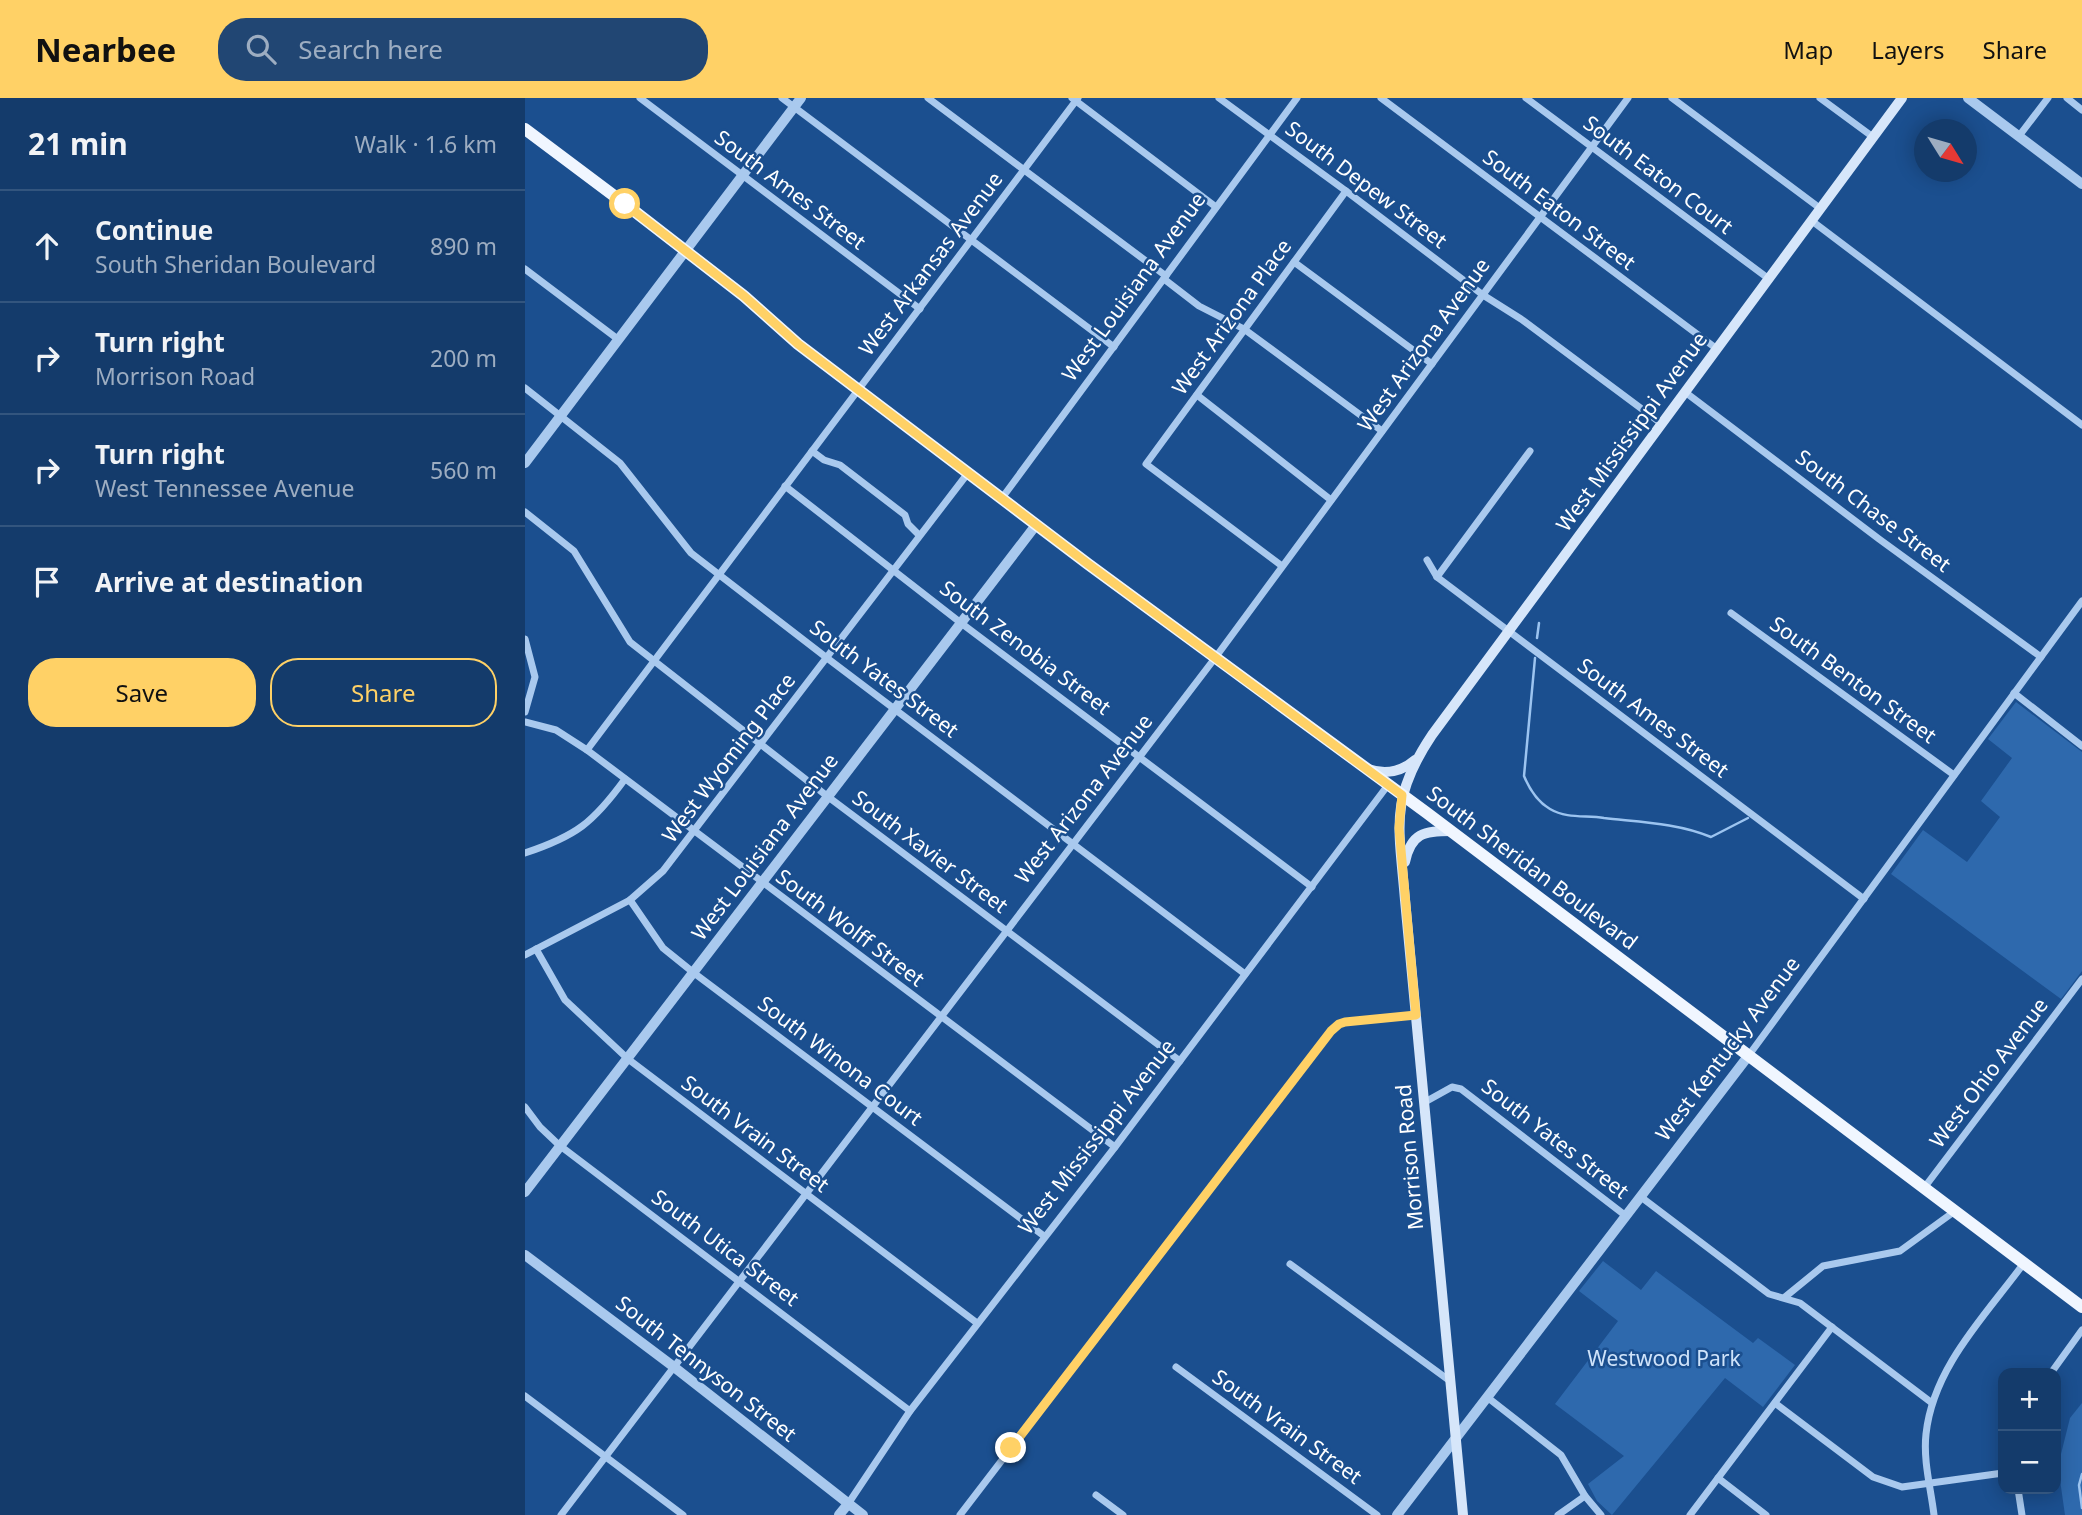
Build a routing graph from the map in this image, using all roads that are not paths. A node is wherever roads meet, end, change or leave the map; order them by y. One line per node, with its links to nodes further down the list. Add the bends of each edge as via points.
1 (640, 98): 25 (street, South Ames Street)
2 (782, 98): 17 (street)
3 (801, 98): 17 (street)
4 (928, 98): 24 (street)
5 (1219, 98): 20 (street, South Depew Street)
6 (1297, 98): 20 (street, West Louisiana Avenue)
7 (1381, 98): 30 (street, South Eaton Street)
8 (1526, 98): 23 (street, South Eaton Court)
9 (1628, 98): 23 (street, West Arizona Avenue)
10 (1672, 98): 29 (street)
11 (1820, 98): 22 (street)
12 (1902, 98): 22 (main road, West Mississippi Avenue)
13 (1968, 98): 21 (street)
14 (2048, 98): 21 (street)
15 (2067, 98): 18 (street)
16 (1075, 99): 24 (street, West Arkansas Avenue); 28 (street)
17 (794, 107): 25 (street); 32 (street)
18 (2082, 110)
19 (525, 129): 33 (main road, South Sheridan Boulevard)
20 (1270, 135): 27 (street, South Depew Street); 28 (street, West Louisiana Avenue)
21 (2019, 136): 26 (street)
22 (1873, 137): 29 (main road, West Mississippi Avenue)
23 (1592, 147): 30 (street, West Arizona Avenue); 37 (street, South Eaton Court)
24 (1024, 170): 32 (street, West Arkansas Avenue); 36 (street)
25 (743, 176): 33 (street); 39 (street, South Ames Street)
26 (2082, 184)
27 (1346, 191): 34 (street, West Arizona Place); 38 (street, South Depew Street)
28 (1216, 207): 36 (street, West Louisiana Avenue)
29 (1821, 208): 31 (main road, West Mississippi Avenue)
30 (1540, 218): 38 (street, West Arizona Avenue); 43 (street, South Eaton Street)
31 (1812, 221): 37 (main road, West Mississippi Avenue); 51 (street)
32 (972, 241): 39 (street, West Arkansas Avenue); 42 (street)
33 (687, 251): 41 (street); 46 (main road, South Sheridan Boulevard)
34 (1294, 262): 40 (street, West Arizona Place); 44 (street)
35 (525, 269): 41 (street)
36 (1165, 278): 40 (street, via 1199,306); 42 (street, West Louisiana Avenue)
37 (1769, 279): 43 (main road, West Mississippi Avenue)
38 (1483, 295): 44 (street, West Arizona Avenue); 50 (street, South Depew Street)
39 (920, 309): 46 (street, West Arkansas Avenue)
40 (1244, 329): 48 (street, West Arizona Place); 52 (street)
41 (619, 340): 49 (street)
42 (1114, 347): 58 (street, West Louisiana Avenue)
43 (1717, 349): 47 (main road, West Mississippi Avenue)
44 (1431, 364): 52 (street, West Arizona Avenue)
45 (525, 388): 49 (street, South Yates Street)
46 (858, 389): 53 (street, West Arkansas Avenue); 56 (main road, South Sheridan Boulevard)
47 (1685, 392): 50 (main road, West Mississippi Avenue); 73 (street, South Chase Street)
48 (1197, 395): 59 (street); 64 (street, West Arizona Place, via 1146,464)
49 (562, 415): 55 (street); 66 (street, South Yates Street, via 620,464 691,553)
50 (1662, 424): 71 (main road, West Mississippi Avenue)
51 (2082, 425)
52 (1383, 431): 59 (street, West Arizona Avenue)
53 (812, 451): 57 (street, West Arkansas Avenue); 62 (street, via 840,465 905,516)
54 (1529, 451): 67 (street)
55 (525, 463)
56 (968, 473): 58 (main road, South Sheridan Boulevard); 62 (street, West Wyoming Place)
57 (785, 486): 65 (street, South Zenobia Street); 66 (street, West Arkansas Avenue)
58 (1002, 498): 61 (main road, South Sheridan Boulevard)
59 (1331, 500): 64 (street, West Arizona Avenue)
60 (525, 512): 76 (street, South Xavier Street, via 574,551 630,642)
61 (1036, 524): 70 (street, West Louisiana Avenue); 74 (main road, South Sheridan Boulevard)
62 (919, 535): 65 (street, West Wyoming Place)
63 (1427, 560): 67 (street, South Ames Street)
64 (1282, 566): 74 (street, West Arizona Avenue)
65 (893, 569): 70 (street, South Zenobia Street); 75 (street, West Wyoming Place)
66 (719, 574): 75 (street, South Yates Street); 76 (street, West Arkansas Avenue)
67 (1437, 577): 71 (street, South Ames Street)
68 (2082, 601): 73 (street, West Kentucky Avenue)
69 (1731, 613): 87 (street, South Benton Street)
70 (961, 623): 78 (street, West Louisiana Avenue); 85 (street, South Zenobia Street)
71 (1509, 631): 84 (main road, West Mississippi Avenue); 99 (street, South Ames Street)
72 (525, 639): 79 (street, via 535,677)
73 (2041, 657): 77 (street, West Kentucky Avenue)
74 (1215, 658): 85 (street, West Arizona Avenue); 86 (main road, South Sheridan Boulevard)
75 (827, 659): 78 (street, South Yates Street); 81 (street, West Wyoming Place)
76 (653, 662): 81 (street, South Xavier Street); 83 (street, West Arkansas Avenue)
77 (2014, 693): 82 (street); 87 (street, West Kentucky Avenue)
78 (896, 710): 91 (street, West Louisiana Avenue); 94 (street, South Yates Street)
79 (525, 712)
80 (525, 722): 83 (street, South Wolff Street, via 556,730)
81 (760, 744): 91 (street, South Xavier Street); 93 (street, West Wyoming Place)
82 (2082, 746)
83 (587, 750): 88 (street, South Wolff Street)
84 (1419, 755): 86 (main road, via 1395,771); 90 (main road, West Mississippi Avenue)
85 (1139, 757): 94 (street, West Arizona Avenue); 98 (street, South Zenobia Street)
86 (1364, 767): 89 (main road, South Sheridan Boulevard)
87 (1954, 775): 99 (street, West Kentucky Avenue)
88 (625, 779): 93 (street, South Wolff Street); 95 (street, via 582,829)
89 (1388, 785): 90 (main road, South Sheridan Boulevard); 98 (street, West Mississippi Avenue)
90 (1402, 795): 92 (main road, South Sheridan Boulevard); 96 (main road, Morrison Road)
91 (827, 796): 97 (street, West Louisiana Avenue); 101 (street, South Xavier Street)
92 (1451, 831): 96 (main road, via 1427,832 1415,838); 109 (main road, South Sheridan Boulevard)
93 (695, 832): 97 (street, South Wolff Street); 100 (street, West Wyoming Place, via 663,871)
94 (1073, 843): 101 (street, West Arizona Avenue); 105 (street, South Yates Street)
95 (525, 853)
96 (1403, 876): 107 (main road, Morrison Road)
97 (762, 883): 104 (street, West Louisiana Avenue); 108 (street, South Wolff Street)
98 (1312, 887): 105 (street, West Mississippi Avenue)
99 (1864, 899): 109 (street, West Kentucky Avenue)
100 (630, 900): 102 (street, West Wyoming Place); 104 (street, South Winona Court, via 663,948)
101 (1005, 930): 108 (street, West Arizona Avenue); 111 (street, South Xavier Street)
102 (536, 949): 103 (street, West Wyoming Place); 110 (street, South Vrain Street, via 565,1000)
103 (525, 955)
104 (694, 973): 110 (street, West Louisiana Avenue); 113 (street, South Winona Court)
105 (1245, 974): 111 (street, West Mississippi Avenue)
106 (2082, 979): 117 (street, West Ohio Avenue)
107 (1416, 1015): 112 (main road, Morrison Road); 155 (street, via 1345,1022 1331,1031)
108 (939, 1017): 113 (street, West Arizona Avenue); 116 (street, South Wolff Street)
109 (1749, 1055): 117 (main road, South Sheridan Boulevard); 120 (street, West Kentucky Avenue)
110 (628, 1059): 115 (street, West Louisiana Avenue); 119 (street, South Vrain Street)
111 (1181, 1061): 116 (street, West Mississippi Avenue)
112 (1425, 1102): 122 (street, South Yates Street, via 1452,1087 1461,1089); 136 (main road, Morrison Road)
113 (871, 1106): 119 (street, West Arizona Avenue); 123 (street, South Winona Court)
114 (525, 1107): 115 (street, South Utica Street)
115 (559, 1145): 118 (street, West Louisiana Avenue); 127 (street, South Utica Street)
116 (1115, 1147): 123 (street, West Mississippi Avenue)
117 (1924, 1188): 121 (main road, South Sheridan Boulevard)
118 (525, 1192)
119 (804, 1194): 127 (street, West Arizona Avenue); 130 (street, South Vrain Street)
120 (1641, 1197): 122 (street, West Kentucky Avenue); 128 (street, South Yates Street, via 1769,1294)
121 (1955, 1211): 125 (main road, South Sheridan Boulevard); 128 (street, via 1900,1251 1823,1266)
122 (1626, 1216): 138 (street, West Kentucky Avenue)
123 (1044, 1236): 130 (street, West Mississippi Avenue)
124 (525, 1255): 133 (street, South Tennyson Street)
125 (2024, 1263): 129 (main road, South Sheridan Boulevard); 140 (street, via 1954,1358)
126 (1290, 1264): 136 (street)
127 (738, 1280): 133 (street, West Arizona Avenue); 141 (street, South Utica Street)
128 (1785, 1297): 131 (street, South Yates Street)
129 (2082, 1307)
130 (977, 1323): 141 (street, West Mississippi Avenue)
131 (1832, 1327): 139 (street); 140 (street, South Yates Street)
132 (2082, 1331): 135 (street)
133 (674, 1367): 143 (street, West Arizona Avenue); 150 (street, South Tennyson Street)
134 (1176, 1367): 157 (street, South Vrain Street)
135 (2055, 1368)
136 (1450, 1382): 142 (main road, Morrison Road)
137 (525, 1396): 143 (street)
138 (1487, 1397): 142 (street, West Kentucky Avenue); 149 (street, via 1561,1455)
139 (1775, 1403): 145 (street); 146 (street, via 1873,1477 1902,1487)
140 (1932, 1404): 146 (street, via 1926,1435)
141 (910, 1411): 150 (street, West Mississippi Avenue)
142 (1456, 1437): 158 (street, West Kentucky Avenue); 159 (main road, Morrison Road)
143 (606, 1457): 151 (street, West Arizona Avenue); 152 (street)
144 (1998, 1474): 146 (street)
145 (1718, 1478): 162 (street); 163 (street)
146 (1930, 1484): 164 (street)
147 (2019, 1494): 165 (street)
148 (1096, 1495): 156 (street)
149 (1585, 1496): 160 (street); 161 (street)
150 (848, 1504): 153 (street, West Mississippi Avenue); 154 (street, South Tennyson Street)
151 (561, 1515)
152 (683, 1515)
153 (839, 1515)
154 (863, 1515)
155 (960, 1515)
156 (1123, 1515)
157 (1377, 1515)
158 (1397, 1515)
159 (1463, 1515)
160 (1558, 1515)
161 (1601, 1515)
162 (1690, 1515)
163 (1766, 1515)
164 (1934, 1515)
165 (2022, 1515)

